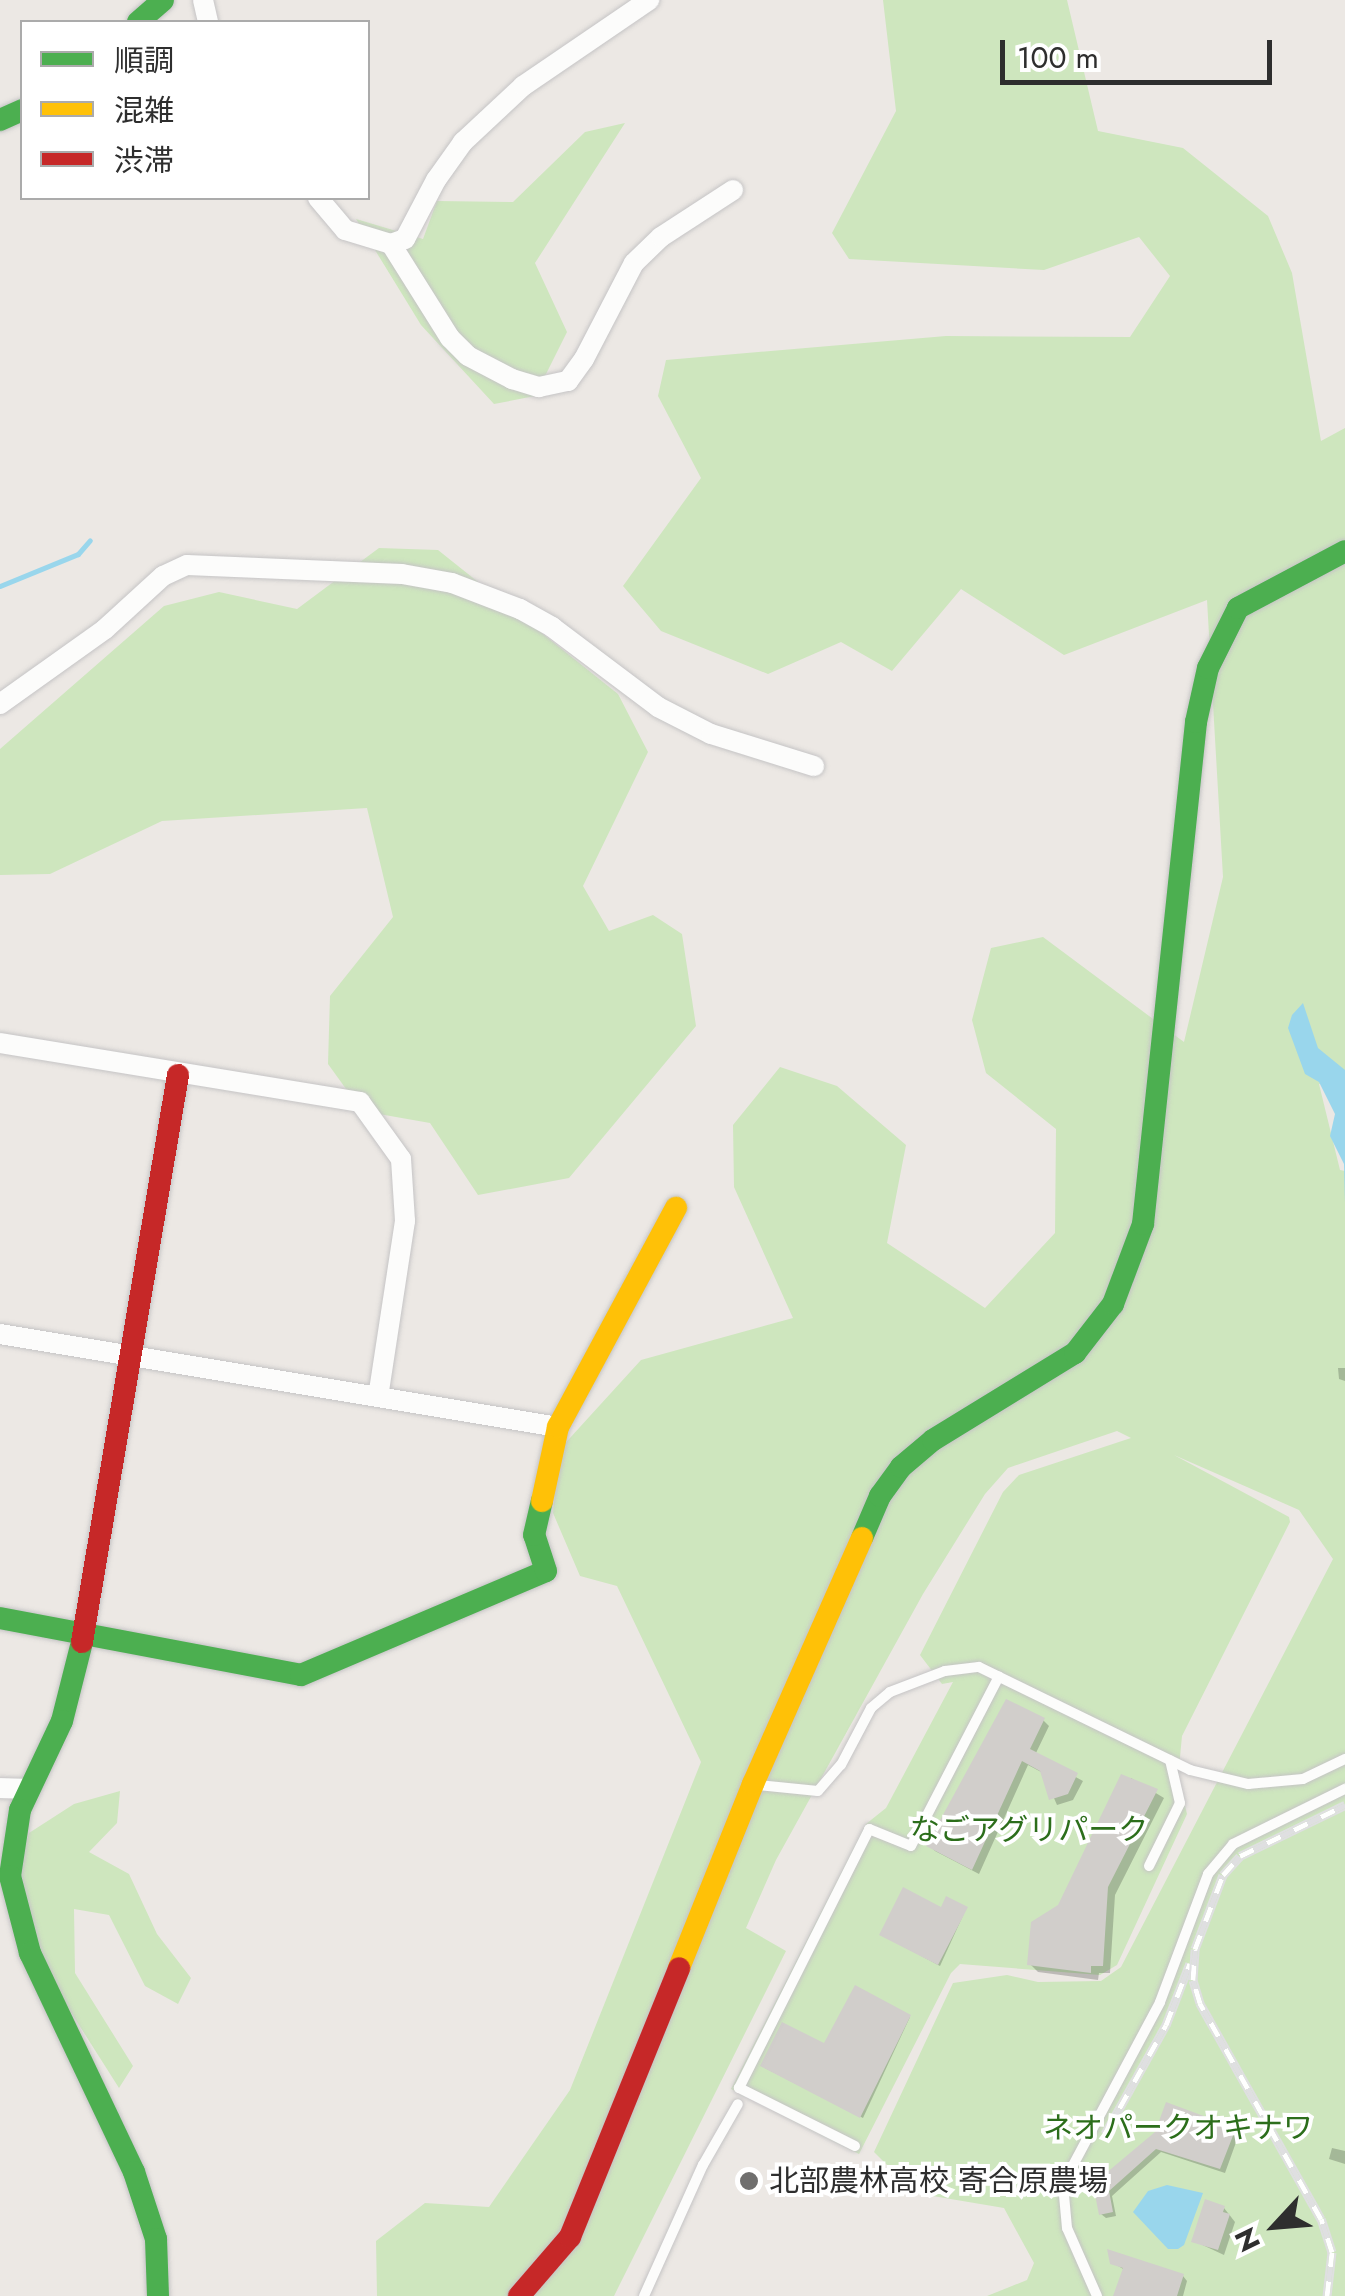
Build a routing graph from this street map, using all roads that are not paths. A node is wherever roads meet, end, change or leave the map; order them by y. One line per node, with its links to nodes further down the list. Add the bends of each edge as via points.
1 (163, 0): 3 (street)
2 (649, 0): 6 (street, via 523,86 463,142 405,239)
3 (140, 20)
4 (733, 190): 6 (street, via 634,263 568,381 539,387 468,356)
5 (320, 200): 6 (street, via 345,230)
6 (390, 244)
7 (1345, 552): 22 (street, via 1238,608 1208,668 1196,722 1143,1224 1113,1304 1075,1353 933,1440 901,1467 857,1540)
8 (0, 704): 9 (street, via 187,564 402,574 452,583 520,609 658,706 712,734)
9 (814, 766)
10 (0, 1043): 11 (street)
11 (178, 1075): 14 (street); 15 (street, via 360,1102 384,1130 401,1158 404,1221)
12 (676, 1208): 16 (street)
13 (0, 1334): 14 (street)
14 (129, 1358): 15 (street); 18 (street)
15 (378, 1397): 16 (street)
16 (558, 1427): 18 (street, via 534,1535 546,1570 301,1675)
17 (0, 1618): 18 (street)
18 (84, 1633): 25 (street, via 62,1722)
19 (999, 1676): 20 (lane); 22 (lane, via 979,1667 945,1671 890,1692 872,1708 841,1766 818,1791); 28 (lane, via 911,1846 869,1829 739,2088)
20 (1170, 1760): 21 (lane, via 1248,1784 1303,1780); 26 (lane, via 1180,1803)
21 (1345, 1760)
22 (753, 1784): 30 (street, via 570,2237)
23 (0, 1788): 25 (street)
24 (1345, 1789): 32 (lane, via 1232,1844 1208,1874 1160,2002 1063,2184 1067,2228)
25 (29, 1790): 29 (street, via 13,1834 15,1908 134,2172 156,2239)
26 (1149, 1866)
27 (738, 2104): 31 (lane)
28 (855, 2146)
29 (158, 2296)
30 (519, 2296)
31 (644, 2296)
32 (1097, 2296)

